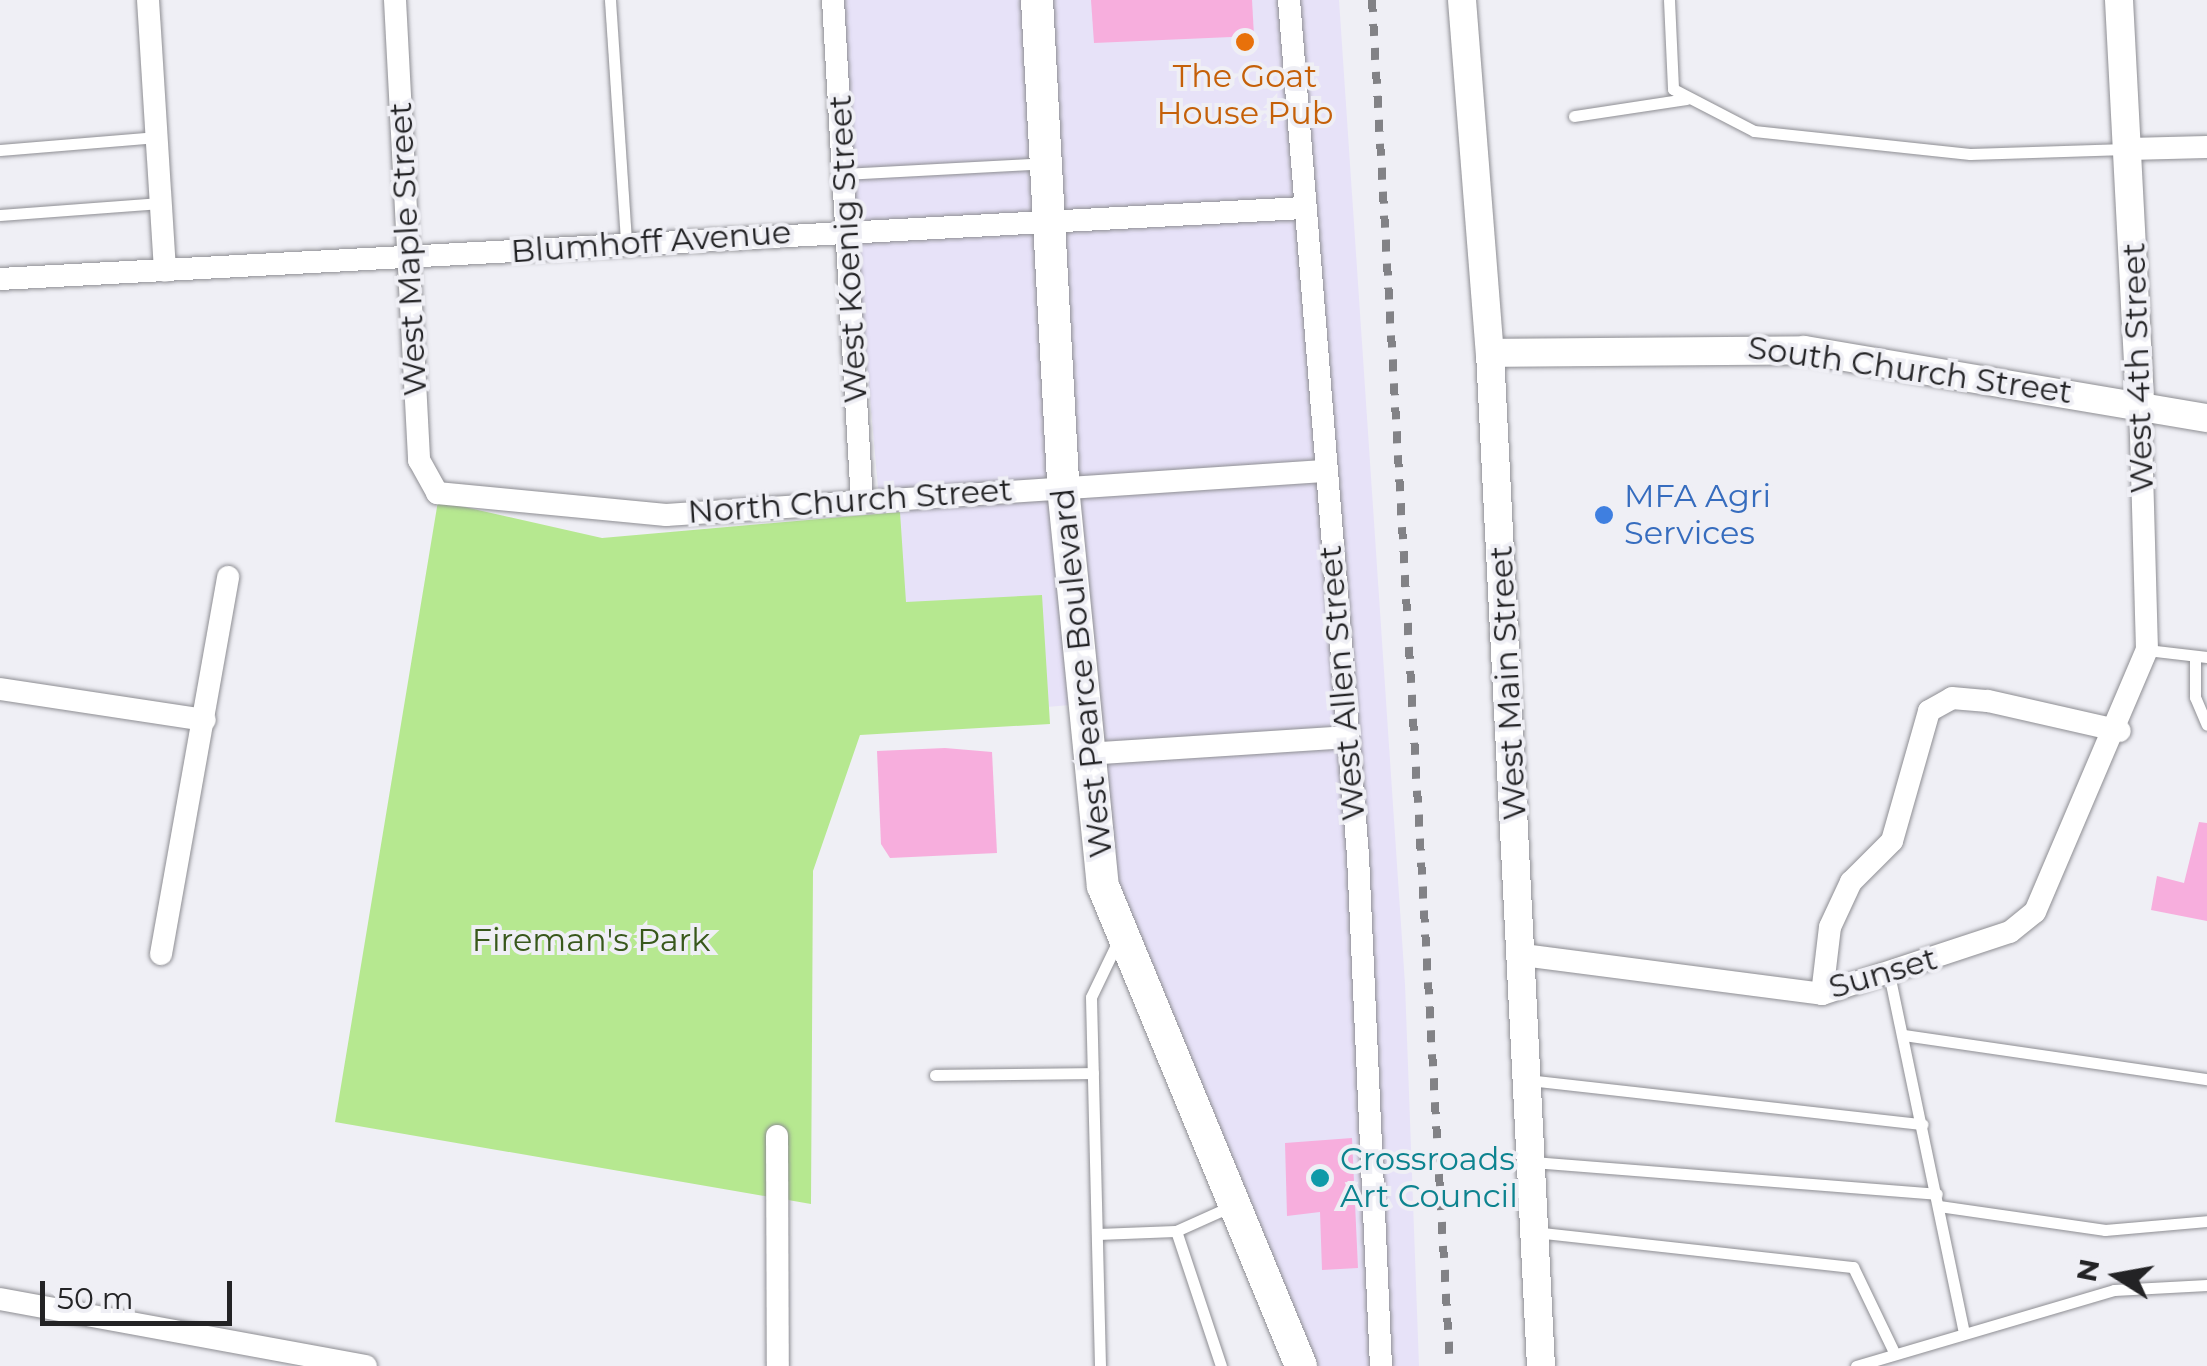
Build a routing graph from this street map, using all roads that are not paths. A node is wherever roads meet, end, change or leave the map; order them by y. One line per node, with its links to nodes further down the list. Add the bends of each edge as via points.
1 (148, 0): 12 (street)
2 (394, 0): 24 (street, West Maple Street)
3 (610, 0): 23 (lane)
4 (834, 0): 17 (street, West Koenig Street)
5 (1037, 0): 16 (main road, West Pearce Boulevard)
6 (1289, 0): 19 (street, West Allen Street)
7 (1462, 0): 27 (street, West Main Street)
8 (1670, 0): 10 (lane, via 1669,75)
9 (2119, 0): 14 (street, West 4th Street)
10 (1686, 99): 11 (lane); 14 (lane, via 1786,138 1970,154)
11 (1574, 116)
12 (157, 136): 15 (lane); 18 (street)
13 (2207, 147): 14 (street)
14 (2129, 149): 28 (street, West 4th Street)
15 (0, 150)
16 (1047, 163): 17 (lane); 21 (main road, West Pearce Boulevard)
17 (844, 174): 22 (street, West Koenig Street)
18 (161, 203): 20 (lane); 25 (street)
19 (1302, 208): 21 (street, Blumhoff Avenue); 30 (street, West Allen Street)
20 (0, 215)
21 (1050, 219): 22 (street, Blumhoff Avenue); 31 (main road, West Pearce Boulevard)
22 (847, 228): 23 (street, Blumhoff Avenue); 33 (street, West Koenig Street)
23 (626, 244): 24 (street, Blumhoff Avenue)
24 (408, 259): 25 (street, Blumhoff Avenue); 32 (street, West Maple Street, via 418,460)
25 (165, 270): 26 (street, Blumhoff Avenue)
26 (0, 279)
27 (1490, 354): 28 (street, South Church Street, via 1804,350); 45 (street, West Main Street)
28 (2140, 402): 29 (street, South Church Street); 35 (street, West 4th Street)
29 (2207, 418)
30 (1324, 471): 31 (street, North Church Street); 41 (street, West Allen Street)
31 (1064, 486): 33 (street, North Church Street); 42 (main road, West Pearce Boulevard)
32 (436, 493): 33 (street, North Church Street, via 607,516)
33 (862, 497)
34 (228, 577): 38 (street)
35 (2146, 650): 36 (lane); 40 (street, West 4th Street)
36 (2201, 657): 39 (lane, via 2195,696)
37 (0, 689): 38 (street)
38 (205, 720): 44 (street)
39 (2207, 725)
40 (2120, 731): 46 (street, Sunset, via 2035,912 2010,932); 47 (street, via 1988,701 1952,698 1929,711 1892,841 1851,882 1830,927)
41 (1345, 738): 42 (street); 71 (street, West Allen Street)
42 (1085, 754): 43 (main road, West Pearce Boulevard, via 1103,886)
43 (1121, 936): 49 (lane, via 1091,997); 57 (main road, West Pearce Boulevard)
44 (161, 954)
45 (1523, 955): 47 (street, Sunset); 52 (street, West Main Street)
46 (1890, 974): 47 (street, Sunset); 48 (lane)
47 (1822, 994)
48 (1904, 1035): 51 (lane); 53 (lane)
49 (1093, 1073): 50 (lane); 61 (lane)
50 (935, 1075)
51 (2207, 1079)
52 (1528, 1080): 53 (lane); 55 (street, West Main Street)
53 (1923, 1124): 56 (lane)
54 (777, 1136): 67 (street)
55 (1531, 1162): 56 (lane); 60 (street, West Main Street)
56 (1938, 1200): 58 (lane, via 2105,1230); 64 (lane)
57 (1236, 1205): 59 (lane); 70 (main road, West Pearce Boulevard)
58 (2207, 1221)
59 (1176, 1232): 61 (lane); 69 (lane)
60 (1534, 1232): 65 (lane, via 1852,1267); 72 (street, West Main Street)
61 (1097, 1234): 68 (lane)
62 (2207, 1285): 64 (lane, via 2114,1290)
63 (0, 1299): 66 (street)
64 (1963, 1328): 65 (lane)
65 (1892, 1350): 73 (lane)
66 (366, 1366)
67 (778, 1366)
68 (1100, 1366)
69 (1222, 1366)
70 (1302, 1366)
71 (1381, 1366)
72 (1541, 1366)
73 (1856, 1366)

